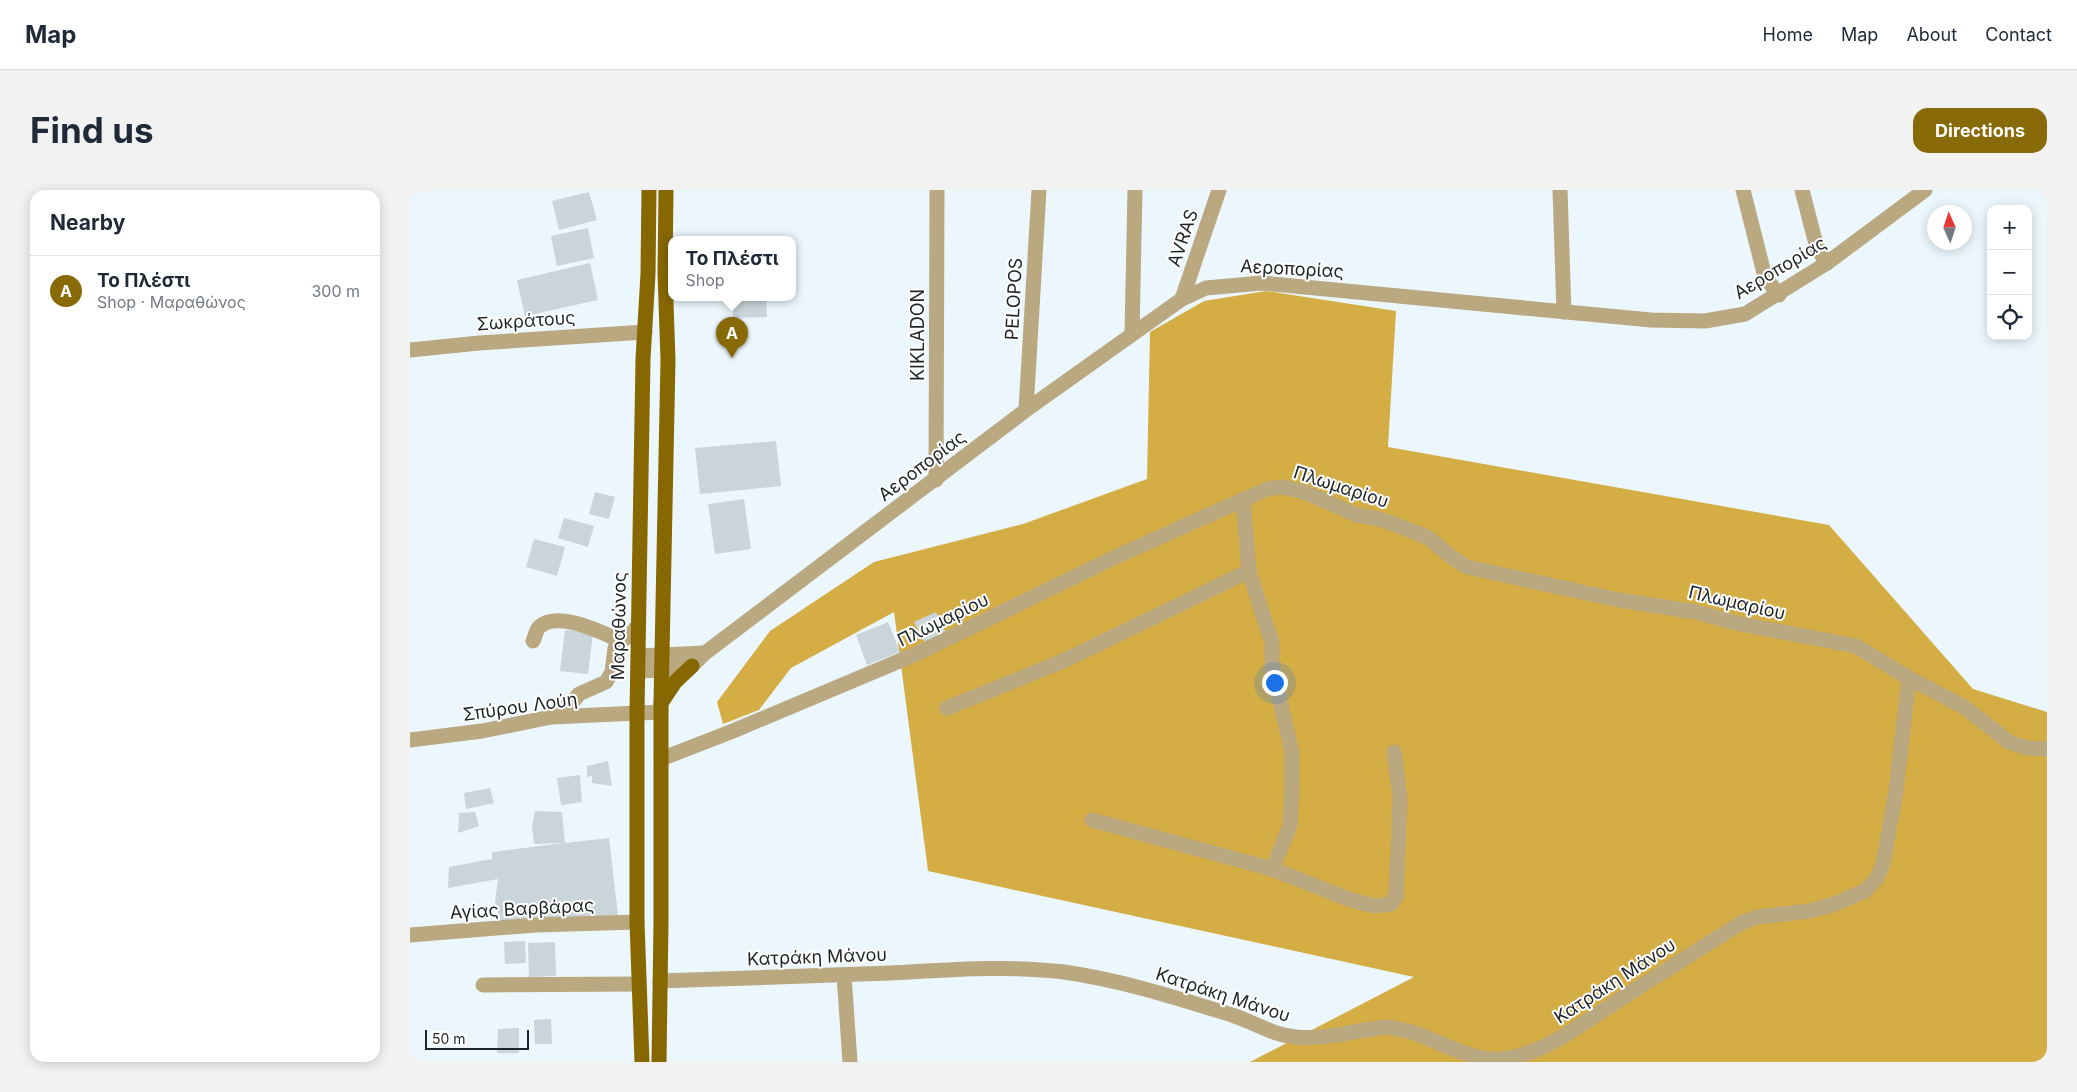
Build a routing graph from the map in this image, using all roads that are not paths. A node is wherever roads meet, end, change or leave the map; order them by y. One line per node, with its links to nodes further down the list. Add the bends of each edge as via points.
1 (649, 190): 15 (main road, Μαραθώνος)
2 (666, 190): 26 (main road, via 668,360)
3 (937, 190): 19 (street, KIKLADON)
4 (1039, 190): 18 (street, PELOPOS)
5 (1135, 190): 16 (street)
6 (1219, 190): 13 (street, AVRAS)
7 (1560, 190): 14 (street)
8 (1743, 190): 12 (street, via 1765,277)
9 (1802, 190): 11 (street, via 1817,248)
10 (1926, 190): 11 (street, Αεροπορίας)
11 (1827, 263): 12 (street, Αεροπορίας)
12 (1778, 295): 14 (street, Αεροπορίας, via 1746,314 1705,321)
13 (1182, 299): 14 (street, Αεροπορίας, via 1206,288 1262,283); 16 (street, Αεροπορίας)
14 (1564, 312)
15 (645, 332): 17 (street, Σωκράτους); 22 (main road, Μαραθώνος)
16 (1132, 334): 18 (street, Αεροπορίας)
17 (410, 350)
18 (1026, 410): 19 (street, Αεροπορίας)
19 (936, 480): 25 (street, Αεροπορίας)
20 (1242, 499): 21 (street); 29 (street, Πλωμαρίου, via 1283,486 1356,515 1379,519 1429,538 1466,567 1856,646); 37 (street, Πλωμαρίου, via 916,654)
21 (1249, 571): 31 (street, via 1063,661); 39 (street, via 1272,643 1272,666 1292,752 1290,826)
22 (638, 625): 24 (street, via 630,636); 27 (main road, Μαραθώνος)
23 (533, 641): 24 (street, via 539,627 556,621 573,622)
24 (620, 641): 33 (street, via 606,682 579,694 571,704)
25 (705, 653): 26 (street); 28 (street, Αεροπορίας)
26 (662, 663): 27 (street); 28 (street); 30 (main road)
27 (638, 664): 32 (main road, Μαραθώνος)
28 (692, 666): 30 (main road, via 675,682)
29 (1909, 678): 35 (street, Πλωμαρίου, via 1964,707 2009,742); 42 (street, Κατράκη Μάνου, via 1896,792 1883,864 1877,878 1865,891 1832,906 1741,922 1564,1038 1535,1052 1492,1060 1400,1028 1386,1027 1323,1036 1283,1035 1153,991 1063,972 1000,970)
30 (661, 707): 32 (street, Σπύρου Λούη); 37 (main road)
31 (947, 708)
32 (637, 713): 33 (street, Σπύρου Λούη); 40 (main road, Μαραθώνος)
33 (551, 717): 34 (street, Σπύρου Λούη, via 482,731)
34 (410, 740)
35 (2047, 750)
36 (1394, 752): 39 (street, via 1400,798 1396,896 1391,904 1374,906 1351,900)
37 (661, 759): 43 (main road)
38 (1092, 820): 39 (street)
39 (1272, 868)
40 (637, 922): 41 (street, Αγίας Βαρβάρας, via 536,925); 44 (main road, Μαραθώνος)
41 (410, 935)
42 (844, 975): 43 (street, Κατράκη Μάνου); 48 (street)
43 (660, 982): 47 (main road)
44 (640, 984): 45 (street); 46 (main road, Μαραθώνος)
45 (483, 985)
46 (642, 1062)
47 (659, 1062)
48 (850, 1062)

